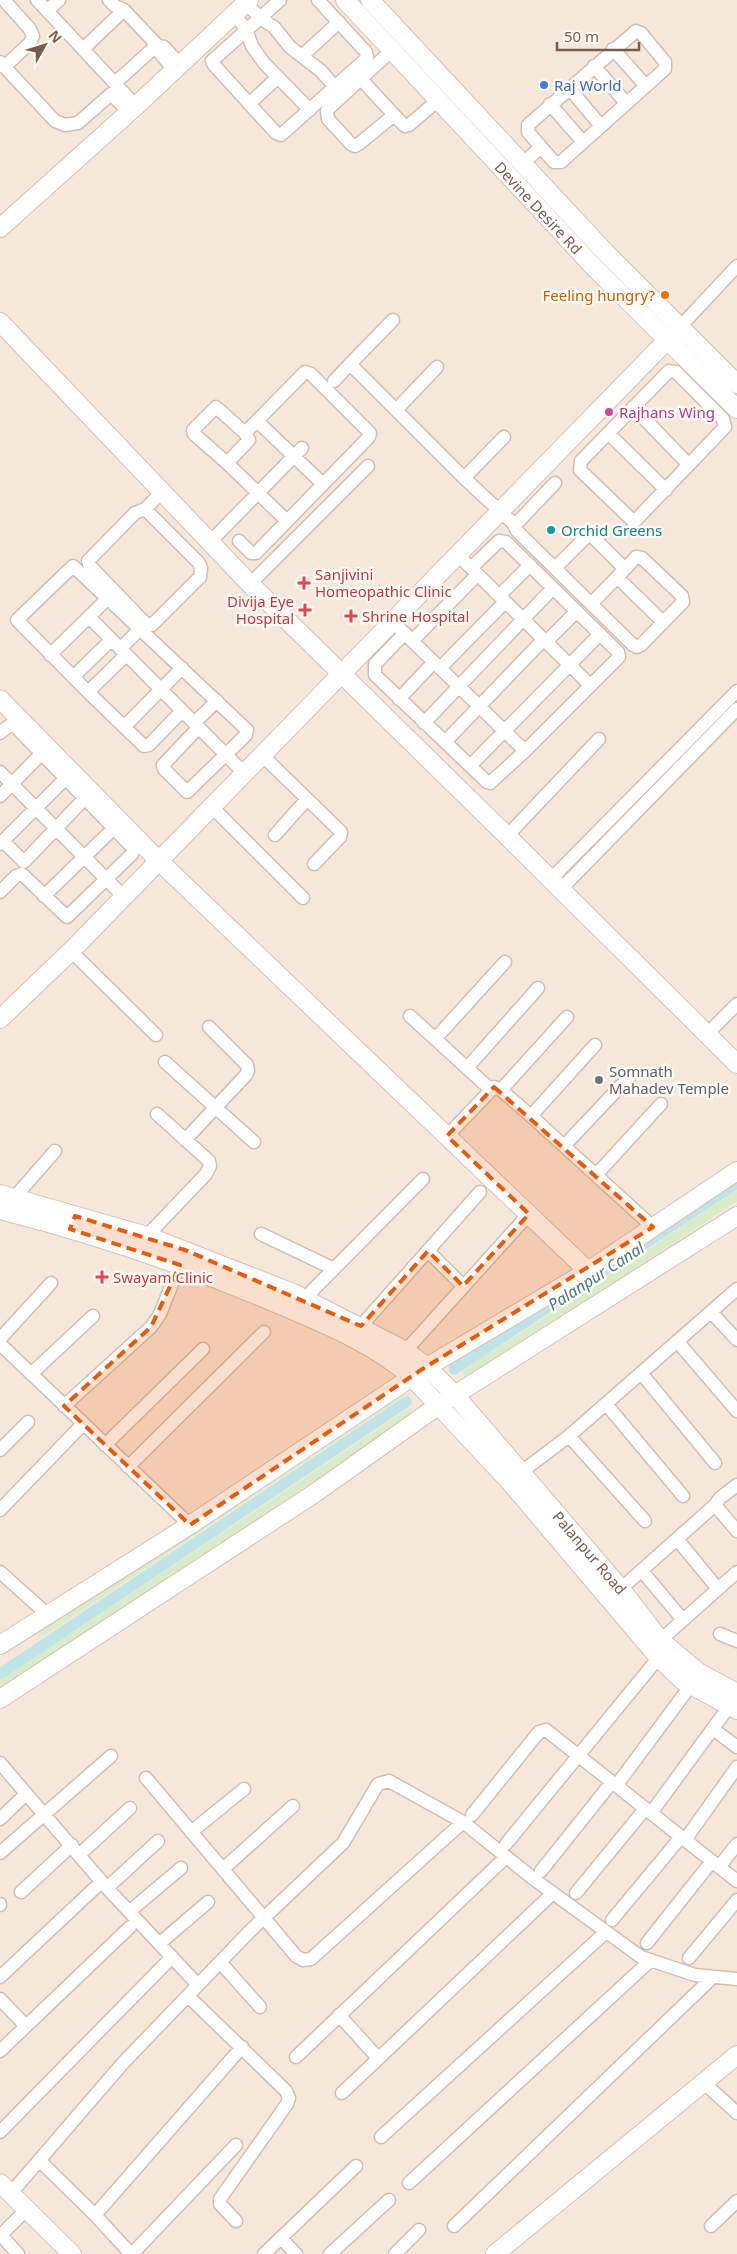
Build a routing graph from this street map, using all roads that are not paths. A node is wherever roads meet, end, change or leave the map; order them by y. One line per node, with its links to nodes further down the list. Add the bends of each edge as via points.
1 (4, 0): 20 (street, via 33,36 30,44)
2 (37, 0): 11 (street)
3 (59, 0): 11 (street)
4 (109, 0): 10 (street)
5 (280, 0): 12 (street)
6 (318, 0): 13 (street)
7 (345, 0): 18 (street, Devine Desire Rd)
8 (370, 0): 39 (street, Devine Desire Rd)
9 (243, 6): 12 (street); 14 (street); 22 (street)
10 (124, 10): 15 (street); 16 (street)
11 (48, 11): 16 (street)
12 (260, 18): 14 (street); 19 (street, via 269,22 290,47)
13 (338, 22): 19 (street); 27 (street, via 367,55 366,60)
14 (246, 29): 23 (street, via 252,46); 30 (street, via 212,61)
15 (157, 46): 22 (street, via 159,52); 25 (street)
16 (83, 49): 25 (street)
17 (614, 49): 21 (street); 26 (street); 26 (street, via 633,32 641,33 666,66)
18 (391, 51): 24 (street); 29 (street, Devine Desire Rd)
19 (302, 55): 27 (street)
20 (2, 65): 33 (street, via 55,120 65,125 78,124 111,94)
21 (594, 66): 28 (street); 32 (street)
22 (177, 67): 33 (street)
23 (278, 78): 30 (street); 34 (street)
24 (360, 79): 35 (street); 35 (street, via 327,110 328,118 351,144 360,143)
25 (116, 83): 33 (street)
26 (646, 86): 32 (street)
27 (335, 87): 34 (street)
28 (569, 88): 31 (street); 36 (street)
29 (437, 101): 35 (street, via 406,126); 45 (street, Devine Desire Rd)
30 (249, 104): 34 (street, via 281,136)
31 (550, 104): 37 (street); 38 (street, via 527,127)
32 (626, 104): 36 (street)
33 (133, 109): 40 (street)
34 (310, 110)
35 (394, 115)
36 (601, 126): 37 (street)
37 (582, 142): 38 (street, via 558,163)
38 (541, 147): 39 (street)
39 (522, 164): 44 (street, Devine Desire Rd)
40 (0, 228)
41 (737, 266): 44 (street)
42 (393, 320): 46 (street)
43 (0, 322): 68 (street)
44 (679, 328): 45 (street); 49 (street, Devine Desire Rd)
45 (667, 341): 50 (street); 52 (street, Devine Desire Rd)
46 (350, 364): 48 (street); 53 (street)
47 (437, 367): 53 (street)
48 (334, 381)
49 (737, 384)
50 (606, 403): 54 (street); 70 (street)
51 (633, 407): 54 (street); 61 (street); 61 (street, via 665,374 672,371 723,419 725,427)
52 (737, 409)
53 (396, 410): 63 (street)
54 (622, 419): 57 (street)
55 (257, 421): 56 (street); 59 (street); 65 (street, via 305,372 312,374 370,433)
56 (245, 433): 60 (street, via 249,440); 60 (street, via 216,407 193,430)
57 (608, 433): 66 (street); 66 (street, via 581,461 579,468 630,520 637,520)
58 (504, 437): 63 (street)
59 (298, 452): 65 (street); 67 (street)
60 (227, 464): 67 (street)
61 (689, 465): 66 (street)
62 (368, 466): 80 (street)
63 (464, 478): 70 (street)
64 (555, 483): 72 (street)
65 (323, 484): 71 (street)
66 (666, 490)
67 (258, 492): 71 (street); 74 (street)
68 (161, 493): 69 (street); 74 (street)
69 (145, 510): 69 (street, via 135,512 88,561 145,623 152,625 200,577 201,568)
70 (500, 512): 72 (street); 75 (street)
71 (286, 521): 73 (street, via 256,553 251,553)
72 (515, 525): 77 (street, via 517,531)
73 (239, 541)
74 (210, 542): 80 (street)
75 (458, 555): 78 (street); 90 (street)
76 (530, 565): 78 (street, via 500,540); 81 (street); 83 (street)
77 (555, 568): 79 (street, via 588,535); 84 (street)
78 (474, 572): 83 (street); 90 (street)
79 (621, 573): 84 (street); 88 (street); 88 (street, via 636,557 642,558 682,596 683,602)
80 (250, 584): 98 (street)
81 (553, 588): 85 (street); 87 (street)
82 (108, 598): 86 (street); 89 (street); 94 (street, via 73,566 18,617 18,623)
83 (502, 599): 87 (street); 95 (street)
84 (592, 604): 88 (street, via 635,646)
85 (577, 611): 91 (street); 92 (street)
86 (89, 617): 93 (street); 94 (street)
87 (523, 620): 92 (street); 101 (street)
88 (663, 622)
89 (140, 629): 93 (street); 97 (street)
90 (403, 632): 95 (street); 98 (street); 106 (street, via 375,664 374,670 377,678)
91 (600, 634): 96 (street); 100 (street, via 620,654)
92 (545, 641): 96 (street); 108 (street)
93 (119, 648): 99 (street); 102 (street); 104 (street)
94 (50, 655): 99 (street)
95 (437, 665): 101 (street); 106 (street)
96 (570, 666): 100 (street); 114 (street)
97 (182, 668): 102 (street); 107 (street)
98 (342, 674): 123 (street); 139 (street)
99 (73, 677): 104 (street)
100 (590, 685): 120 (street)
101 (460, 687): 108 (street); 111 (street)
102 (160, 690): 110 (street); 113 (street)
103 (737, 691): 118 (street)
104 (88, 692): 113 (street)
105 (0, 699): 119 (street)
106 (399, 699): 111 (street)
107 (216, 701): 112 (street); 122 (street, via 247,732)
108 (479, 706): 114 (street); 117 (street)
109 (737, 709): 121 (street)
110 (182, 711): 112 (street); 113 (street, via 147,746)
111 (424, 723): 117 (street)
112 (196, 726): 122 (street); 122 (street, via 163,765 186,791 191,790)
113 (124, 727)
114 (504, 732): 120 (street); 124 (street)
115 (0, 733): 119 (street, via 13,725)
116 (599, 739): 139 (street)
117 (445, 742): 124 (street)
118 (684, 744): 121 (street); 129 (street)
119 (45, 751): 127 (street); 128 (street); 142 (street)
120 (525, 751): 124 (street, via 490,783)
121 (694, 753): 133 (street)
122 (226, 755): 126 (street)
123 (262, 755): 126 (street); 132 (street)
124 (470, 766)
125 (0, 772): 128 (street)
126 (244, 773): 134 (street)
127 (65, 778): 131 (street); 135 (street)
128 (12, 784): 130 (street); 135 (street)
129 (639, 790): 133 (street); 146 (street)
130 (0, 796)
131 (85, 798): 136 (street); 137 (street)
132 (307, 799): 138 (street); 143 (street, via 341,832)
133 (648, 800): 146 (street)
134 (212, 807): 142 (street); 150 (street)
135 (36, 808): 137 (street); 140 (street)
136 (114, 828): 141 (street); 145 (street, via 134,851)
137 (56, 829): 141 (street); 144 (street)
138 (275, 835)
139 (507, 836): 146 (street)
140 (2, 843): 144 (street)
141 (84, 857): 145 (street); 148 (street)
142 (159, 861): 149 (street); 172 (street)
143 (314, 864)
144 (22, 868): 147 (street); 148 (street, via 24,875)
145 (106, 879): 148 (street, via 67,917); 149 (street)
146 (556, 884): 159 (street)
147 (0, 892)
148 (44, 896)
149 (124, 897): 151 (street)
150 (303, 898)
151 (71, 951): 157 (street); 160 (street)
152 (505, 962): 161 (street)
153 (538, 988): 165 (street)
154 (737, 1004): 159 (street)
155 (410, 1016): 161 (street)
156 (566, 1018): 167 (street)
157 (0, 1019)
158 (209, 1028): 169 (street, via 247,1065 248,1071)
159 (707, 1034): 164 (street)
160 (156, 1035)
161 (435, 1039): 165 (street)
162 (595, 1045): 171 (street)
163 (165, 1062): 169 (street)
164 (737, 1064)
165 (467, 1068): 167 (street)
166 (631, 1075): 175 (street)
167 (496, 1089): 171 (street); 172 (street)
168 (661, 1104): 178 (street)
169 (215, 1108): 173 (street); 174 (street)
170 (157, 1114): 173 (street)
171 (531, 1116): 175 (street)
172 (447, 1136): 183 (street)
173 (185, 1140): 188 (street, via 210,1166)
174 (254, 1142)
175 (564, 1146): 178 (street)
176 (55, 1151): 181 (street)
177 (737, 1171): 186 (street)
178 (596, 1175): 186 (street)
179 (423, 1179): 191 (street)
180 (480, 1192): 189 (street)
181 (7, 1196): 185 (street)
182 (0, 1210): 185 (street)
183 (529, 1214): 192 (street); 194 (street)
184 (737, 1216): 211 (street)
185 (73, 1223): 188 (street)
186 (653, 1227): 192 (street)
187 (261, 1234): 191 (street)
188 (141, 1243): 190 (street)
189 (428, 1251): 194 (street); 199 (street)
190 (183, 1257): 196 (street); 214 (street, via 160,1314 151,1327)
191 (334, 1270): 196 (street)
192 (588, 1270): 207 (street)
193 (51, 1283): 201 (street)
194 (463, 1286): 206 (street)
195 (737, 1289): 197 (street)
196 (299, 1305): 199 (street); 206 (street, via 357,1338)
197 (711, 1312): 202 (street); 203 (street)
198 (93, 1316): 209 (street)
199 (361, 1326): 206 (street)
200 (264, 1332): 222 (street)
201 (0, 1339)
202 (737, 1340)
203 (677, 1341): 208 (street); 215 (street)
204 (0, 1344): 209 (street)
205 (203, 1349): 219 (street)
206 (401, 1357): 207 (street, Palanpur Road); 210 (street)
207 (428, 1367): 210 (street); 211 (street, Palanpur Road)
208 (641, 1373): 212 (street); 221 (street)
209 (31, 1374): 214 (street)
210 (412, 1377): 213 (street); 229 (street)
211 (455, 1395): 213 (street); 223 (street, Palanpur Road)
212 (606, 1404): 218 (street); 225 (street)
213 (439, 1405): 223 (street); 244 (street, via 315,1492)
214 (64, 1406): 217 (street)
215 (737, 1411)
216 (28, 1422): 220 (street)
217 (83, 1424): 219 (street); 227 (street)
218 (569, 1436): 223 (street); 228 (street)
219 (105, 1444): 222 (street)
220 (0, 1450)
221 (715, 1464)
222 (128, 1467): 229 (street)
223 (515, 1477): 236 (street, Palanpur Road)
224 (737, 1485): 226 (street)
225 (683, 1496)
226 (715, 1505): 230 (street); 231 (street)
227 (0, 1510)
228 (645, 1521)
229 (190, 1525): 237 (street)
230 (737, 1531)
231 (677, 1539): 232 (street); 235 (street)
232 (642, 1571): 236 (street); 238 (street)
233 (0, 1572): 237 (street)
234 (737, 1572): 235 (street)
235 (718, 1588): 238 (street)
236 (615, 1594): 242 (street, Palanpur Road)
237 (48, 1615): 241 (street)
238 (683, 1620): 242 (street)
239 (720, 1634): 240 (street)
240 (737, 1642)
241 (0, 1645)
242 (659, 1649): 243 (street, via 682,1680); 245 (street, Palanpur Road, via 698,1672); 249 (street)
243 (691, 1685): 245 (street); 253 (street)
244 (0, 1699)
245 (735, 1701): 246 (street)
246 (713, 1729): 247 (street); 258 (street)
247 (737, 1747)
248 (111, 1756): 259 (street)
249 (579, 1756): 253 (street); 260 (street, via 542,1730); 267 (street)
250 (0, 1763): 255 (street)
251 (737, 1767): 263 (street)
252 (146, 1778): 262 (street)
253 (614, 1784): 258 (street); 272 (street)
254 (244, 1789): 262 (street)
255 (26, 1794): 259 (street); 261 (street)
256 (293, 1806): 271 (street)
257 (130, 1808): 266 (street)
258 (648, 1811): 263 (street); 277 (street)
259 (45, 1815): 266 (street); 268 (street)
260 (468, 1818): 267 (street); 281 (street, via 389,1782 378,1784 343,1843); 281 (street, via 311,1959 303,1960 296,1956)
261 (0, 1819)
262 (191, 1832): 271 (street)
263 (683, 1838): 269 (street); 282 (street)
264 (158, 1841): 274 (street)
265 (737, 1844): 269 (street)
266 (76, 1849): 274 (street); 275 (street)
267 (506, 1850): 276 (street); 298 (street)
268 (0, 1853)
269 (715, 1864): 273 (street); 286 (street)
270 (181, 1868): 280 (street)
271 (222, 1869): 281 (street)
272 (541, 1871)
273 (737, 1881)
274 (103, 1886): 280 (street); 291 (street)
275 (20, 1892)
276 (553, 1893): 284 (street); 303 (street)
277 (576, 1893)
278 (737, 1900): 288 (street)
279 (208, 1902): 285 (street)
280 (130, 1911): 285 (street)
281 (264, 1918): 290 (street)
282 (612, 1920)
283 (130, 1927): 299 (street)
284 (606, 1932): 289 (street, via 641,1957); 309 (street)
285 (160, 1943): 287 (street)
286 (647, 1943)
287 (172, 1957): 294 (street); 308 (street)
288 (689, 1958)
289 (652, 1960): 292 (street, via 695,1975); 313 (street)
290 (220, 1962): 294 (street); 297 (street)
291 (0, 1977)
292 (713, 1977): 293 (street); 320 (street)
293 (737, 1979)
294 (198, 1985): 295 (street)
295 (188, 1996): 300 (street); 311 (street, via 123,2063)
296 (0, 1999): 299 (street)
297 (260, 2007)
298 (339, 2015): 302 (street); 303 (street)
299 (26, 2026): 301 (street)
300 (242, 2047): 318 (street); 319 (street, via 286,2091 289,2098 220,2199 220,2204)
301 (0, 2051)
302 (296, 2057)
303 (378, 2058): 306 (street)
304 (736, 2058): 305 (street)
305 (704, 2083): 307 (street); 332 (street)
306 (342, 2093)
307 (737, 2113)
308 (0, 2132)
309 (381, 2137)
310 (236, 2145): 327 (street)
311 (39, 2160): 314 (street); 318 (street)
312 (356, 2166): 324 (street)
313 (409, 2183)
314 (5, 2188): 317 (street)
315 (388, 2200): 330 (street)
316 (737, 2201): 321 (street)
317 (27, 2209): 323 (street); 326 (street)
318 (95, 2215): 327 (street)
319 (236, 2221)
320 (454, 2226)
321 (711, 2226)
322 (419, 2230): 331 (street)
323 (0, 2236): 325 (street)
324 (281, 2238): 328 (street); 329 (street)
325 (18, 2254)
326 (72, 2254)
327 (131, 2254)
328 (264, 2254)
329 (296, 2254)
330 (330, 2254)
331 (395, 2254)
332 (495, 2254)

